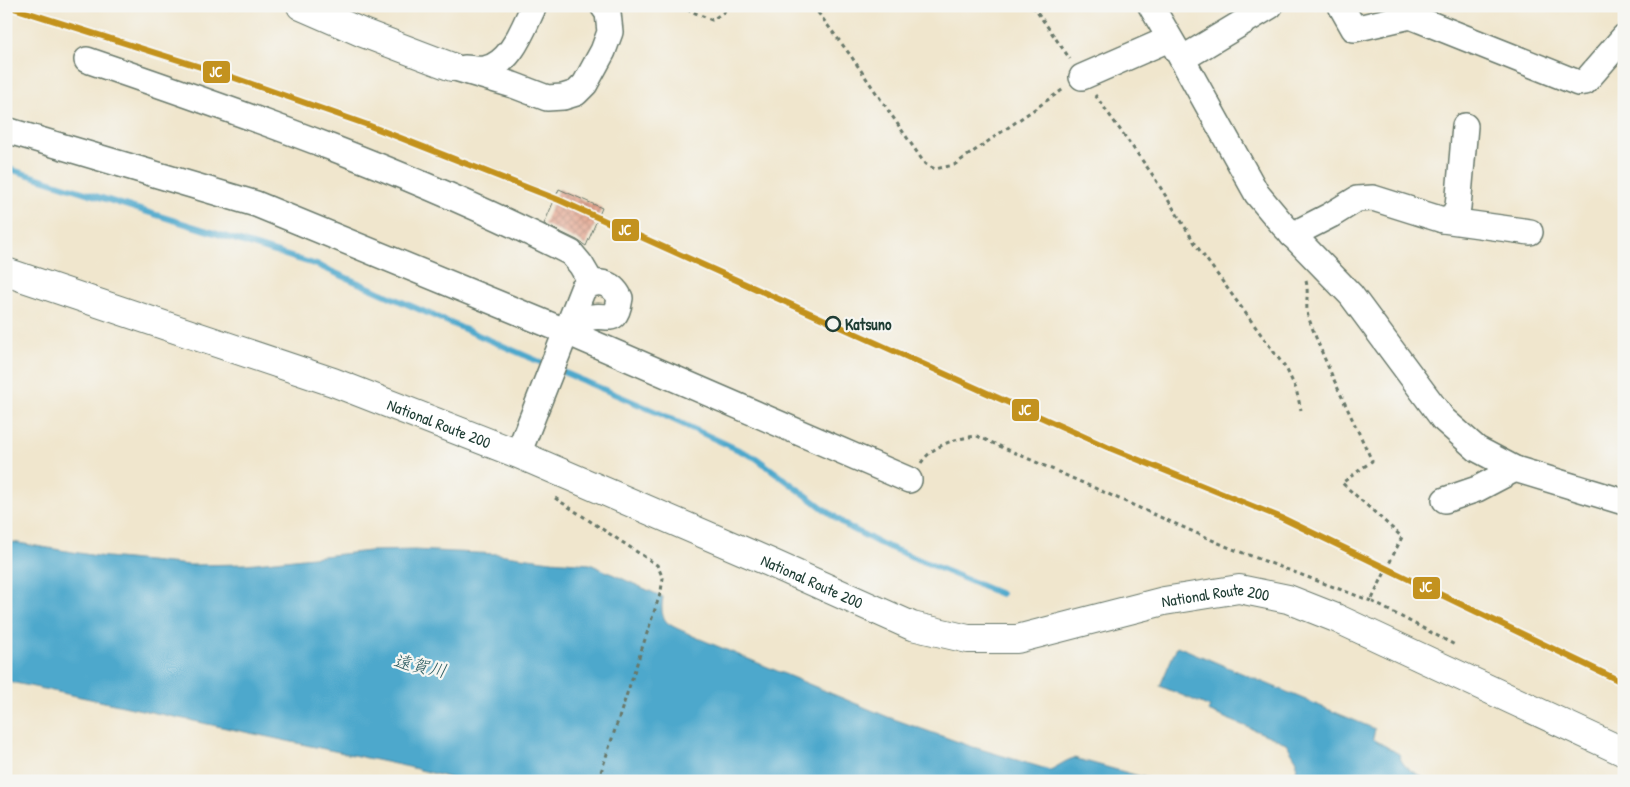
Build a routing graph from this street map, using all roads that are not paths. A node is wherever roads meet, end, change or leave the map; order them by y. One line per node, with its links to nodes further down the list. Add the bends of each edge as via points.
1 (302, 6): 10 (main road, via 363,34)
2 (534, 6): 10 (street, via 511,50 501,62 484,70)
3 (603, 6): 10 (street, via 608,13 610,32 585,84 576,93 547,98)
4 (1151, 6): 8 (street)
5 (1270, 6): 8 (street)
6 (1341, 6): 7 (street, via 1354,29 1410,16 1578,83 1585,82)
7 (1624, 36)
8 (1176, 49): 11 (street); 16 (street, via 1257,194)
9 (87, 60): 18 (street, via 224,106 434,189 571,253)
10 (452, 67)
11 (1082, 77)
12 (1465, 126): 14 (street, via 1458,207 1453,216)
13 (6, 130): 19 (street, via 256,204)
14 (1443, 220): 15 (street); 16 (street, via 1373,198 1357,199)
15 (1530, 232)
16 (1292, 235): 21 (street, via 1351,295 1443,419 1477,449)
17 (6, 272): 20 (main road, National Route 200, via 333,382)
18 (591, 282): 19 (street, via 583,289); 19 (street, via 600,282 614,289 620,298 618,310 606,318 590,317)
19 (567, 332): 20 (street); 22 (street)
20 (518, 454): 25 (main road, National Route 200, via 912,626 968,639 1017,640 1164,601 1239,589 1288,599 1336,618)
21 (1515, 468): 23 (street, via 1477,489); 24 (street)
22 (909, 480)
23 (1444, 500)
24 (1624, 502)
25 (1624, 752)

